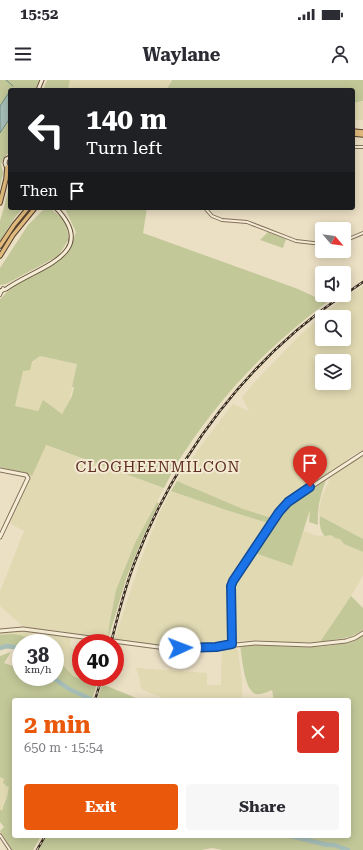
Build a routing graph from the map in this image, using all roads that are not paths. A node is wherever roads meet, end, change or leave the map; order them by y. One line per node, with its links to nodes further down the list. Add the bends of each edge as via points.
1 (8, 158): 2 (street, via 5,165)
2 (8, 167)
3 (8, 172): 4 (highway)
4 (0, 204)
5 (26, 210): 12 (highway)
6 (33, 210): 13 (highway)
7 (58, 210): 14 (street, via 70,226 71,238 68,249 59,259)
8 (207, 210): 11 (street, via 212,216 222,220 248,222 296,240)
9 (363, 233): 10 (street)
10 (351, 238)
11 (315, 243)
12 (0, 246)
13 (0, 256)
14 (1, 290): 15 (street)
15 (0, 295)
16 (363, 453): 21 (street, via 288,502 279,512 231,586)
17 (0, 470): 18 (street, via 26,475 28,478)
18 (0, 537)
19 (0, 631): 21 (street, via 23,629 166,648 216,647)
20 (363, 633): 21 (street, via 336,643)
21 (232, 644)
22 (0, 835): 23 (street)
23 (10, 850)

